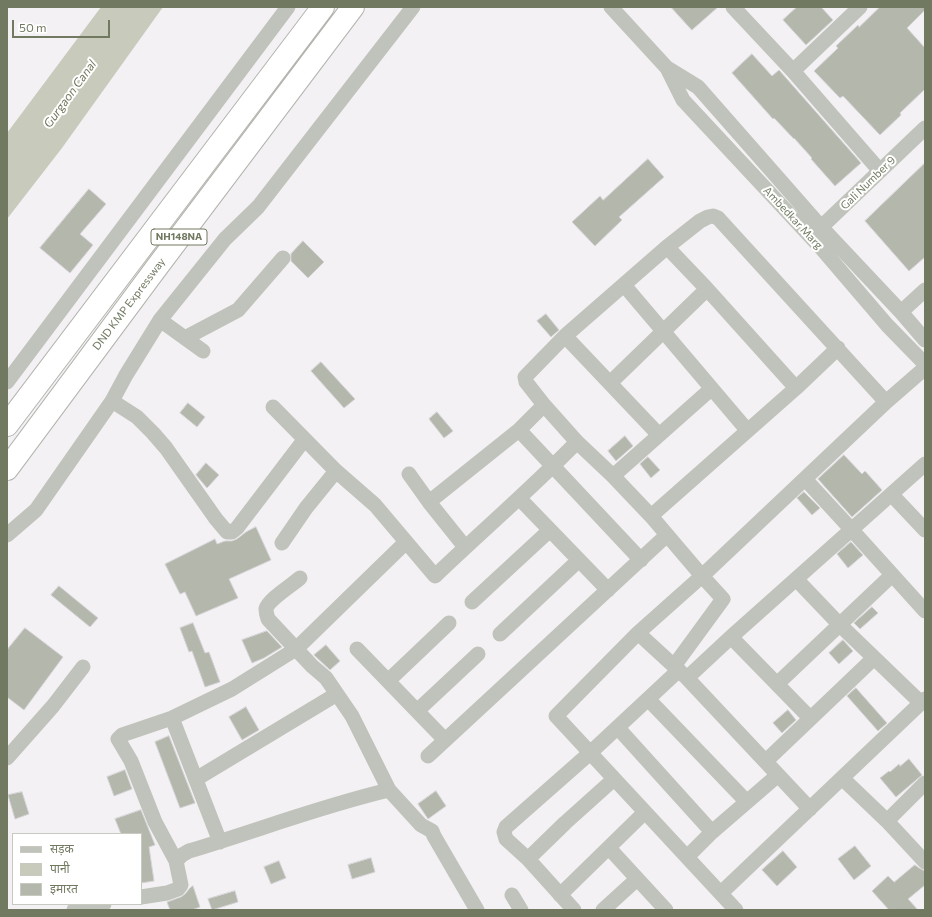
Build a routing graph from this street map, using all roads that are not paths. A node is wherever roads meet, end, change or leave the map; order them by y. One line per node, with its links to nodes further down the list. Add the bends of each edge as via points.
1 (288, 7): 27 (street)
2 (323, 7): 35 (highway, NH148NA)
3 (353, 7): 43 (highway, DND KMP Expressway / NH148NA)
4 (413, 7): 18 (street, via 258,207 225,239)
5 (611, 7): 11 (street, Ambedkar Marg, via 667,68 683,100)
6 (733, 7): 8 (street)
7 (860, 7): 8 (street)
8 (793, 71): 10 (street)
9 (925, 128): 10 (street, Gali Number 9)
10 (880, 171): 11 (street, Gali Number 9)
11 (816, 232): 17 (street, Ambedkar Marg); 25 (street, Ambedkar Marg, via 887,325)
12 (667, 247): 14 (street); 15 (street); 23 (street, via 700,221 713,216 718,218)
13 (283, 258): 21 (street, via 238,310)
14 (624, 285): 19 (street); 20 (street)
15 (707, 289): 19 (street); 29 (street)
16 (925, 290): 17 (street)
17 (901, 312): 22 (street, Ambedkar Marg)
18 (160, 320): 21 (street); 31 (street)
19 (664, 331): 28 (street); 30 (street)
20 (565, 336): 28 (street); 33 (street, via 525,377)
21 (186, 338): 24 (street)
22 (925, 340)
23 (838, 348): 29 (street); 32 (street)
24 (203, 351)
25 (925, 364)
26 (925, 368): 32 (street)
27 (7, 382)
28 (610, 383): 38 (street)
29 (796, 388): 37 (street)
30 (711, 389): 37 (street); 38 (street)
31 (112, 401): 39 (street, via 153,433 227,532 237,528); 56 (street, via 36,510)
32 (886, 402): 47 (street)
33 (544, 406): 36 (street); 40 (street)
34 (273, 407): 39 (street)
35 (7, 425)
36 (519, 430): 42 (street); 50 (street)
37 (747, 430): 51 (street)
38 (659, 435): 46 (street)
39 (304, 440): 44 (street)
40 (577, 442): 42 (street); 46 (street)
41 (925, 464): 48 (street)
42 (553, 466): 49 (street); 61 (street)
43 (7, 469)
44 (336, 471): 57 (street, via 375,505); 58 (street)
45 (409, 474): 50 (street)
46 (613, 476): 51 (street)
47 (805, 479): 52 (street); 62 (street)
48 (892, 494): 52 (street); 54 (street)
49 (519, 498): 53 (street); 59 (street)
50 (429, 502): 59 (street)
51 (651, 516): 55 (street)
52 (852, 529): 63 (street); 65 (street)
53 (550, 530): 60 (street); 67 (street)
54 (925, 530)
55 (667, 535): 61 (street); 62 (street)
56 (7, 536)
57 (406, 542): 59 (street, via 435,576); 74 (street)
58 (282, 543)
59 (465, 547)
60 (579, 560): 66 (street); 72 (street)
61 (641, 560): 66 (street)
62 (702, 576): 71 (street); 79 (street, via 723,599)
63 (892, 576): 68 (street); 70 (street)
64 (300, 578): 74 (street, via 271,601 266,609 268,619)
65 (796, 579): 70 (street); 73 (street)
66 (608, 590): 89 (street)
67 (472, 602)
68 (925, 611)
69 (449, 623): 80 (street)
70 (840, 625): 77 (street); 81 (street)
71 (638, 633): 79 (street); 90 (street, via 556,716)
72 (500, 634)
73 (731, 637): 79 (street); 81 (street)
74 (296, 649): 82 (street, via 326,678); 86 (street, via 238,686)
75 (357, 649): 80 (street)
76 (478, 654): 85 (street)
77 (874, 658): 84 (street); 87 (street)
78 (83, 667): 92 (street)
79 (680, 671): 83 (street); 93 (street)
80 (388, 681): 85 (street)
81 (777, 684): 87 (street)
82 (337, 694): 96 (street); 99 (street, via 352,716)
83 (648, 699): 88 (street); 100 (street)
84 (923, 701): 95 (street)
85 (417, 711): 89 (street)
86 (172, 718): 96 (street); 109 (street, via 122,735 118,739 131,761 155,822)
87 (810, 718): 93 (street)
88 (618, 728): 90 (street); 104 (street)
89 (445, 740): 91 (street)
90 (590, 753): 97 (street); 108 (street, via 506,827 506,839)
91 (428, 756)
92 (7, 758)
93 (766, 760): 94 (street)
94 (778, 775): 100 (street); 101 (street)
95 (842, 778): 101 (street); 103 (street)
96 (196, 779): 105 (street)
97 (614, 779): 102 (street); 108 (street)
98 (925, 783): 103 (street)
99 (389, 790): 105 (street, via 320,809); 118 (street, via 421,825 432,830)
100 (746, 801): 104 (street)
101 (810, 809): 112 (street)
102 (645, 812): 106 (street); 107 (street)
103 (887, 821): 110 (street)
104 (712, 832): 107 (street)
105 (220, 842): 109 (street, via 189,851)
106 (609, 848): 111 (street); 114 (street)
107 (687, 857): 112 (street)
108 (528, 859): 114 (street)
109 (176, 861): 115 (street, via 181,885 178,889)
110 (925, 862)
111 (637, 879): 121 (street); 122 (street)
112 (721, 893): 123 (street)
113 (512, 895): 119 (street)
114 (560, 895): 120 (street)
115 (142, 897)
116 (99, 905): 117 (street)
117 (74, 910)
118 (477, 910)
119 (521, 910)
120 (574, 910)
121 (603, 910)
122 (666, 910)
123 (736, 910)

